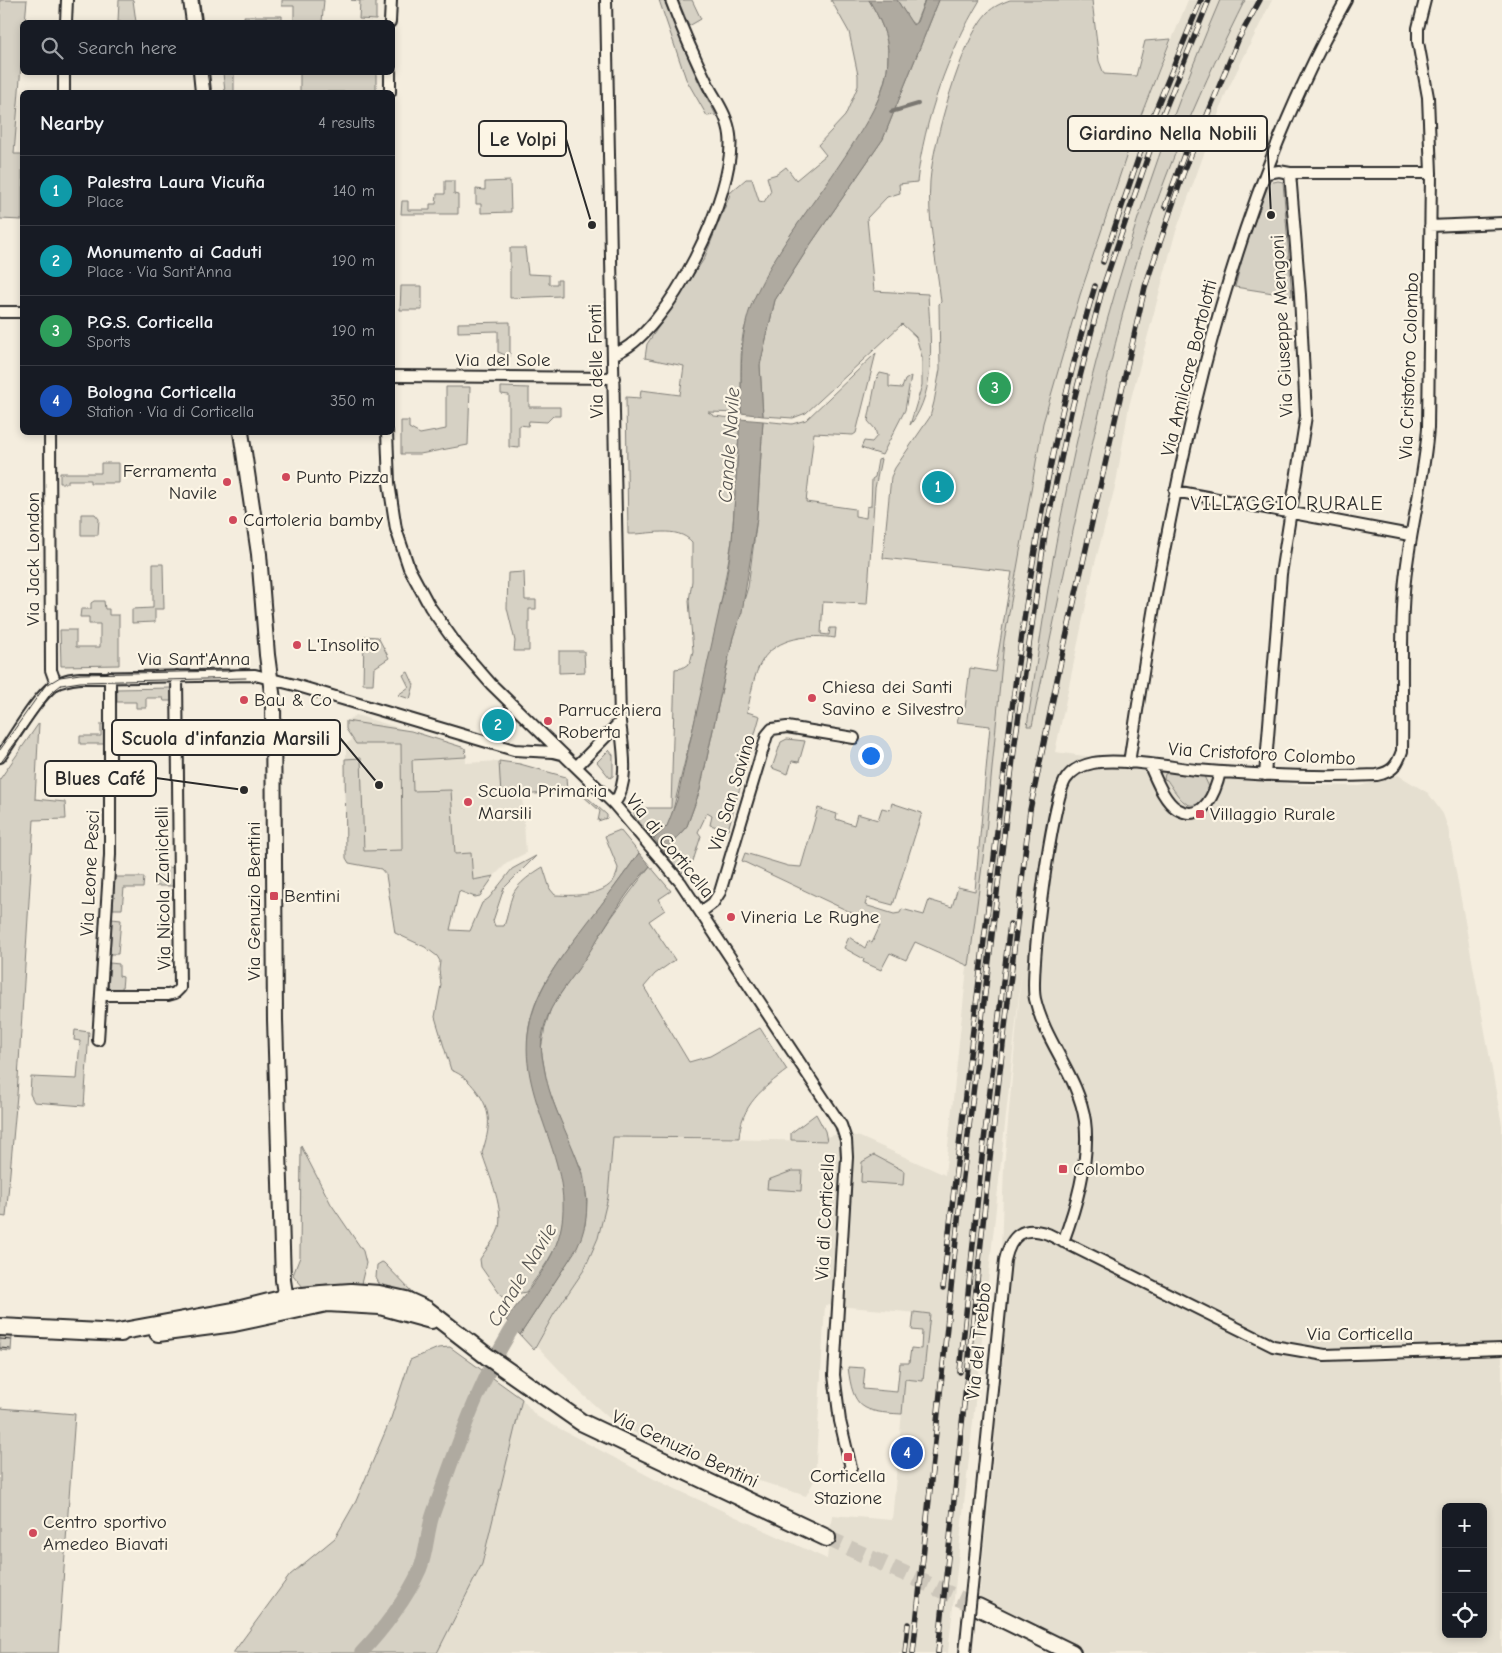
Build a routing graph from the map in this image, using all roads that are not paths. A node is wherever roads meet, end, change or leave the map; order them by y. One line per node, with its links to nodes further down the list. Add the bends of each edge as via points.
1 (67, 0): 8 (street)
2 (191, 0): 9 (street)
3 (390, 0): 10 (street)
4 (606, 0): 24 (street, Via delle Fonti)
5 (671, 0): 24 (street, via 727,122 729,161 715,213 698,255 638,340)
6 (1346, 0): 17 (street, Via Amilcare Bortolotti, via 1312,65)
7 (1425, 0): 19 (street, Via Cristoforo Colombo, via 1418,42 1428,97)
8 (66, 20)
9 (194, 20)
10 (390, 20)
11 (64, 75): 14 (street)
12 (201, 75): 15 (street)
13 (390, 75): 16 (street)
14 (64, 90)
15 (204, 90)
16 (390, 90)
17 (1267, 173): 18 (street, via 1279,170); 30 (street, Via Amilcare Bortolotti, via 1221,306)
18 (1290, 173): 19 (street); 31 (street, Via Giuseppe Mengoni, via 1306,416)
19 (1431, 173): 21 (street, Via Cristoforo Colombo)
20 (1502, 223): 21 (street)
21 (1430, 226): 32 (street, Via Cristoforo Colombo, via 1428,428)
22 (0, 312): 23 (street)
23 (20, 312)
24 (614, 354): 26 (street, Via delle Fonti)
25 (395, 376): 26 (street, Via del Sole)
26 (614, 378): 37 (street, Via delle Fonti)
27 (50, 435): 36 (street, Via Jack London, via 51,670)
28 (242, 435): 35 (street, Via Genuzio Bentini, via 259,554)
29 (387, 435): 39 (street, Via di Corticella, via 392,511 401,545 419,588 470,661)
30 (1175, 491): 31 (street); 41 (street, Via Amilcare Bortolotti, via 1149,627)
31 (1292, 512): 32 (street); 45 (street, Via Giuseppe Mengoni, via 1281,574)
32 (1410, 535): 45 (street, Via Cristoforo Colombo, via 1404,592 1402,751 1398,764 1388,773 1377,776)
33 (177, 676): 34 (street, Via Sant'Anna); 35 (street, Via Sant'Anna, via 250,675); 48 (street, Via Nicola Zanichelli, via 180,988 168,995)
34 (110, 677): 36 (street, Via Sant'Anna, via 72,678); 48 (street, Via Leone Pesci, via 110,855)
35 (270, 679): 39 (street, Via Sant'Anna, via 514,750 553,752); 52 (street, Via Genuzio Bentini, via 273,700 277,1085)
36 (56, 684): 40 (street, via 44,694)
37 (620, 722): 43 (street); 46 (street, Via delle Fonti, via 623,787)
38 (854, 738): 47 (street, Via San Savino, via 788,727 772,729 767,735 720,892 713,903)
39 (564, 756): 43 (street, Via di Corticella)
40 (0, 757)
41 (1129, 763): 42 (street, Via Cristoforo Colombo); 50 (street, Via Cristoforo Colombo, via 1094,762 1074,771 1066,779 1055,813 1036,941 1035,998 1040,1016 1080,1099 1085,1121 1076,1201)
42 (1150, 766): 44 (street, Via Cristoforo Colombo); 44 (street, via 1177,809 1194,812 1211,801)
43 (576, 767): 46 (street, Via di Corticella)
44 (1220, 772): 45 (street, Via Cristoforo Colombo)
45 (1264, 775)
46 (614, 804): 47 (street, Via di Corticella, via 681,883)
47 (701, 912): 55 (street, Via di Corticella, via 822,1094 844,1133 847,1157 834,1375 840,1422)
48 (101, 995): 49 (street, Via Leone Pesci)
49 (98, 1040)
50 (1063, 1242): 51 (street, Via del Trebbo); 58 (street, Via del Trebbo, bridge, via 1031,1230 1014,1239 1007,1252)
51 (1171, 1296): 54 (street, Via Corticella, via 1273,1346 1306,1353 1347,1355)
52 (286, 1304): 53 (main road, Via Genuzio Bentini, via 194,1330 153,1334); 56 (main road, Via Genuzio Bentini, via 350,1292 406,1300 426,1309 531,1388 589,1426)
53 (0, 1327)
54 (1502, 1349)
55 (851, 1468)
56 (827, 1538)
57 (978, 1607): 59 (main road)
58 (965, 1653)
59 (1072, 1653)

